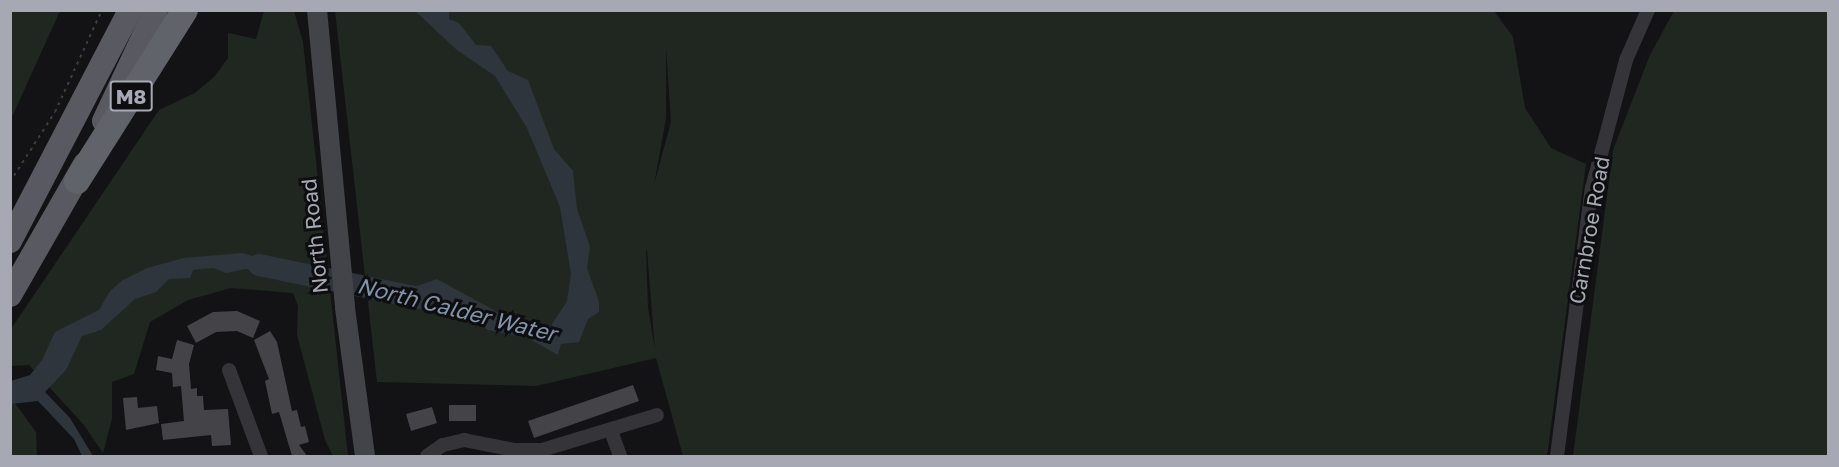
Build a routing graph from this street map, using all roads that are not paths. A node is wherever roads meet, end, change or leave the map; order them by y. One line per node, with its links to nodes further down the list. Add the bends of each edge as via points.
1 (130, 10): 7 (highway)
2 (156, 10): 6 (highway)
3 (185, 10): 6 (highway, M8)
4 (317, 10): 15 (main road, North Road, via 345,308)
5 (1648, 10): 18 (street, Carnbroe Road, via 1626,60 1592,188)
6 (77, 181): 8 (highway)
7 (10, 241)
8 (10, 295)
9 (229, 370): 14 (street)
10 (657, 416): 11 (street)
11 (610, 431): 12 (street, via 542,450); 17 (street)
12 (516, 453): 16 (street, via 464,440 443,445)
13 (245, 456): 14 (street)
14 (261, 456)
15 (364, 456)
16 (427, 456)
17 (620, 456)
18 (1557, 456)

